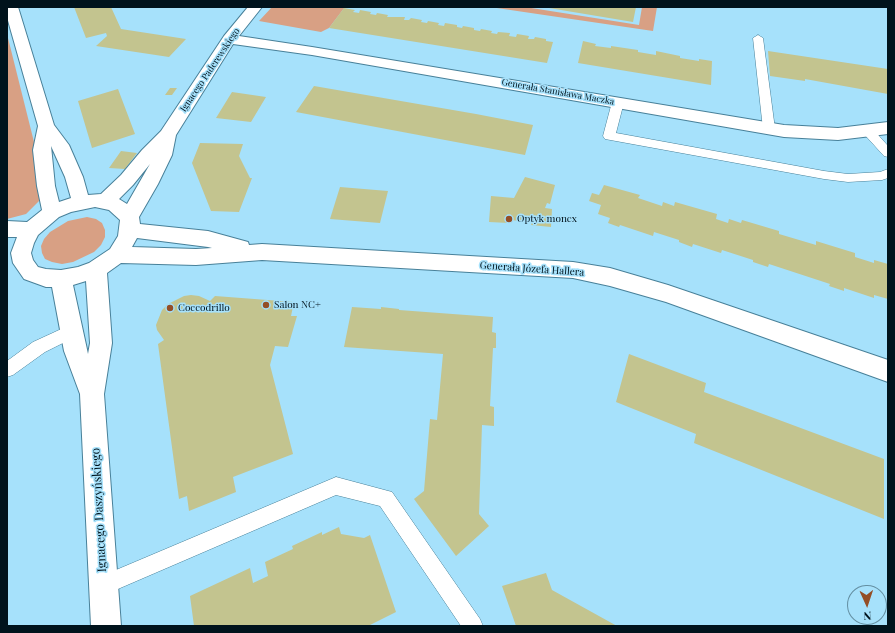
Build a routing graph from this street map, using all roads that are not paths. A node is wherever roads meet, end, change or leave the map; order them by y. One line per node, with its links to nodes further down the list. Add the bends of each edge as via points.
1 (12, 7): 6 (street)
2 (255, 7): 4 (street, Ignacego Paderewskiego)
3 (758, 38): 8 (lane)
4 (229, 39): 5 (street, Generała Stanisława Maczka); 10 (street, Ignacego Paderewskiego)
5 (618, 102): 8 (street, Generała Stanisława Maczka); 12 (lane, via 609,136 824,175 848,178 882,176)
6 (46, 126): 14 (street, via 60,145 74,177); 15 (street, via 42,150)
7 (888, 128): 9 (street, Generała Stanisława Maczka)
8 (769, 129): 9 (street, Generała Stanisława Maczka, via 820,134)
9 (868, 131): 11 (lane)
10 (167, 135): 13 (street, Ignacego Paderewskiego); 16 (street, Ignacego Paderewskiego, via 163,155)
11 (888, 153)
12 (888, 173)
13 (105, 201): 14 (street); 16 (street, via 116,205)
14 (81, 202): 15 (street)
15 (52, 212): 18 (street)
16 (130, 224): 19 (street, Generała Józefa Hallera, via 208,239); 20 (street, via 124,246)
17 (7, 229): 18 (street)
18 (31, 230): 21 (street)
19 (256, 252): 20 (street, Generała Józefa Hallera, via 196,257); 26 (street, Generała Józefa Hallera, via 573,270 610,277 668,294)
20 (117, 255): 22 (street)
21 (15, 261): 23 (street, via 31,273)
22 (96, 269): 23 (street); 27 (street, Ignacego Daszyńskiego, via 101,343)
23 (61, 279): 24 (street, Ignacego Daszyńskiego)
24 (70, 332): 25 (lane, via 39,347); 27 (street, Ignacego Daszyńskiego)
25 (7, 370)
26 (888, 371)
27 (92, 394): 28 (street, Ignacego Daszyńskiego)
28 (104, 585): 29 (street, Ignacego Daszyńskiego); 30 (lane, via 336,486 386,498)
29 (106, 626)
30 (474, 626)

